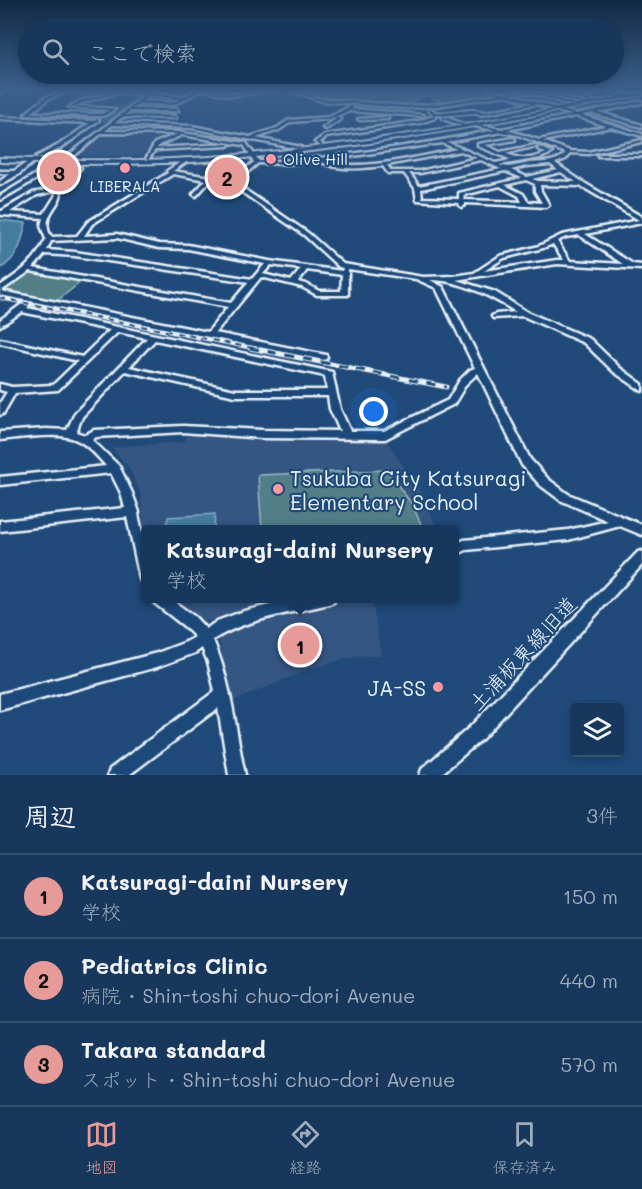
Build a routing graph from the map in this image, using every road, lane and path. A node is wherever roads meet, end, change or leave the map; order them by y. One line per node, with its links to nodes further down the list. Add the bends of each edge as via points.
1 (89, 126): 49 (street)
2 (109, 126): 16 (street)
3 (159, 126): 17 (street)
4 (179, 126): 22 (street)
5 (282, 126): 22 (street)
6 (328, 126): 14 (street)
7 (353, 126): 15 (street)
8 (387, 126): 15 (street)
9 (449, 126): 31 (main road)
10 (469, 126): 27 (main road)
11 (480, 126): 18 (street)
12 (526, 126): 18 (street)
13 (612, 126): 20 (street); 30 (street)
14 (325, 128)
15 (360, 130): 31 (street, via 325,136 317,142)
16 (102, 132): 17 (street); 50 (street)
17 (153, 132): 19 (street)
18 (500, 132): 23 (street); 25 (street); 30 (street); 37 (street, via 459,142)
19 (183, 134): 21 (street); 24 (street)
20 (642, 135)
21 (200, 137): 24 (street); 29 (street)
22 (252, 138): 33 (street)
23 (514, 139): 28 (street); 34 (street, via 480,145)
24 (167, 140): 32 (street)
25 (442, 141): 35 (street); 36 (street)
26 (642, 141): 41 (street)
27 (367, 142): 36 (street); 43 (main road)
28 (525, 142): 30 (street); 34 (street)
29 (241, 143): 32 (street); 43 (street)
30 (537, 144): 38 (street); 40 (street); 48 (street, via 550,153)
31 (321, 145): 33 (main road)
32 (154, 148): 45 (street)
33 (299, 148): 43 (main road)
34 (489, 149): 37 (street); 40 (street)
35 (461, 150): 39 (street); 54 (street)
36 (380, 151): 46 (street)
37 (479, 151): 39 (street); 52 (street)
38 (569, 152): 41 (street); 53 (street)
39 (468, 153): 47 (street)
40 (500, 153): 48 (street)
41 (588, 153): 42 (street)
42 (642, 155)
43 (254, 156): 45 (main road); 46 (street, via 280,164); 51 (main road); 68 (street)
44 (0, 158): 49 (main road)
45 (148, 159): 50 (main road)
46 (320, 159): 54 (street, via 327,164 352,167)
47 (482, 159): 55 (street); 60 (street)
48 (514, 159): 52 (street)
49 (39, 160): 50 (main road); 61 (street)
50 (61, 160): 51 (main road); 63 (street)
51 (187, 160): 62 (street)
52 (504, 162): 55 (street)
53 (551, 163): 57 (street); 58 (street)
54 (384, 164): 60 (street, via 390,172)
55 (493, 164): 57 (street)
56 (79, 168): 64 (street)
57 (505, 169): 66 (street); 72 (street)
58 (562, 170): 66 (street); 70 (street)
59 (0, 172): 61 (street)
60 (405, 172): 72 (street)
61 (17, 173): 67 (street)
62 (172, 173): 65 (street); 83 (street, via 90,223)
63 (37, 176): 64 (street); 75 (street)
64 (67, 177): 73 (street, via 55,185)
65 (210, 178): 68 (street); 74 (street)
66 (526, 178): 69 (street); 71 (street)
67 (0, 183)
68 (232, 183): 92 (street, via 306,234)
69 (537, 183): 70 (street); 77 (street, via 548,208)
70 (582, 184): 80 (street)
71 (501, 185): 76 (street, via 461,194); 77 (street, via 521,195)
72 (418, 188): 76 (street, via 419,199)
73 (58, 189): 78 (street, via 35,194); 79 (street)
74 (196, 194)
75 (0, 198)
76 (462, 203): 77 (street)
77 (526, 204)
78 (2, 213): 79 (street)
79 (45, 216): 82 (street, via 44,232)
80 (642, 220): 81 (street)
81 (581, 234): 84 (street); 88 (street)
82 (49, 238): 83 (street); 85 (street)
83 (79, 238): 87 (street, via 117,236 144,244 220,252)
84 (554, 241): 86 (street); 93 (street, via 502,257)
85 (44, 252): 90 (street); 95 (street)
86 (568, 262): 88 (street); 93 (street)
87 (269, 263): 91 (street); 95 (street)
88 (633, 267): 89 (street)
89 (642, 267)
90 (29, 269): 98 (street); 100 (street)
91 (305, 269): 92 (street); 97 (street)
92 (345, 270): 94 (street); 97 (street, via 345,293 317,293)
93 (476, 274): 96 (street)
94 (418, 277): 96 (street); 112 (street, via 439,287)
95 (257, 278): 97 (street); 100 (street)
96 (447, 279): 102 (street, via 492,294)
97 (293, 283)
98 (0, 291): 99 (street)
99 (32, 300): 101 (street); 106 (street)
100 (233, 306): 106 (street)
101 (20, 309): 104 (street); 105 (street)
102 (524, 314): 103 (street); 114 (street, via 587,341)
103 (496, 316)
104 (0, 324)
105 (116, 329): 107 (street); 110 (street)
106 (210, 334): 109 (street)
107 (153, 337): 111 (street); 116 (street, via 329,374)
108 (0, 342): 110 (street)
109 (323, 357)
110 (84, 360): 115 (street, via 55,388)
111 (123, 368): 116 (street, via 235,393); 118 (street, via 78,415)
112 (480, 370): 119 (street, via 463,382 451,402 385,435); 125 (street, via 519,451 544,482 564,497)
113 (0, 387): 115 (street)
114 (642, 388)
115 (12, 390): 117 (street)
116 (332, 393): 119 (street)
117 (0, 412)
118 (70, 434): 120 (street); 121 (street)
119 (347, 435): 121 (street, via 183,429 94,434)
120 (0, 436)
121 (84, 440): 122 (street)
122 (115, 469): 123 (street); 124 (street)
123 (0, 481)
124 (134, 512): 126 (street); 129 (street)
125 (619, 521): 127 (street); 128 (street, via 568,535)
126 (0, 526)
127 (642, 530)
128 (459, 548)
129 (141, 551)
130 (642, 556): 138 (street, 土浦板東線旧道, via 476,733)
131 (165, 603): 133 (street, via 195,626)
132 (308, 603): 133 (street, via 244,618)
133 (203, 638): 134 (street, via 221,681); 135 (street, via 190,648 157,660)
134 (222, 695): 136 (street); 137 (street)
135 (0, 702)
136 (116, 775)
137 (237, 775)
138 (428, 775)

